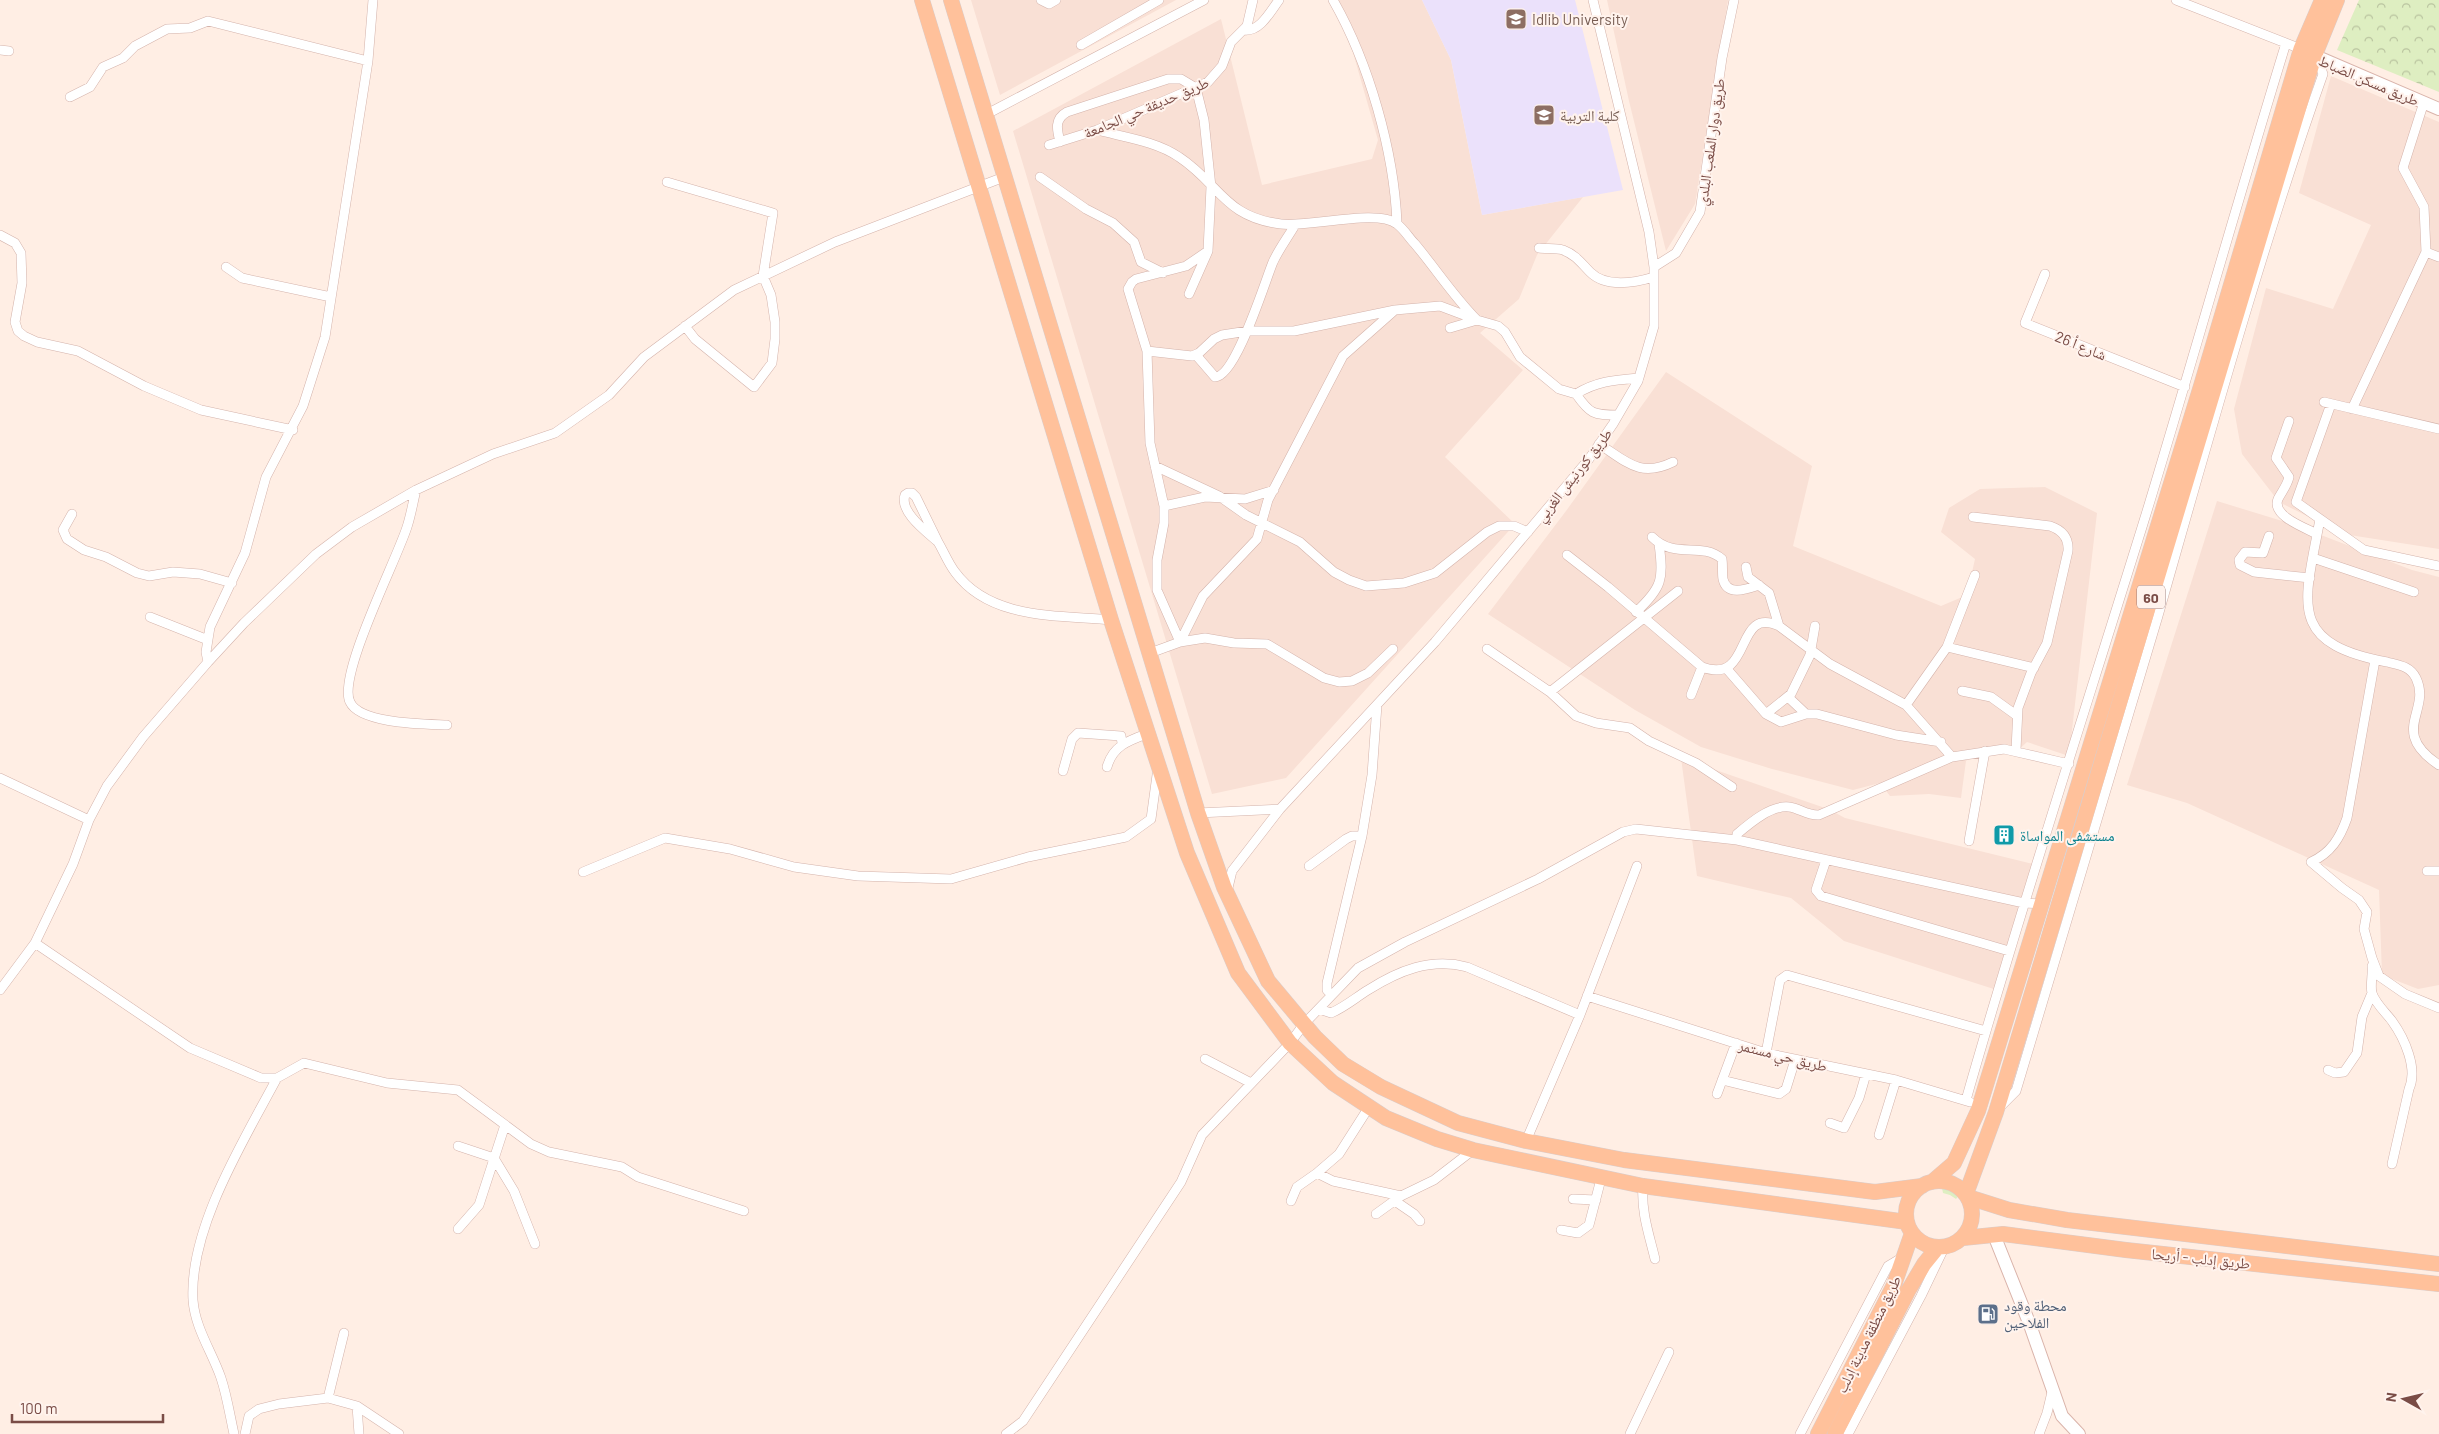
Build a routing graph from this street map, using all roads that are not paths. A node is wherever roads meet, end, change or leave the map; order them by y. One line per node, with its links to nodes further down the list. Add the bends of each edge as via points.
1 (373, 0): 21 (street)
2 (922, 0): 33 (main road)
3 (951, 0): 26 (main road)
4 (1041, 0): 5 (street, via 1049,4)
5 (1056, 0)
6 (1159, 0): 18 (street)
7 (1204, 0): 26 (street)
8 (1253, 0): 16 (street, طريق حديقة حي الجامعة, via 1251,16)
9 (1279, 0): 16 (street, via 1258,27)
10 (1333, 0): 35 (street, via 1356,47 1392,165)
11 (1593, 0): 43 (street, طريق كورنيش الغربي, via 1649,232)
12 (1734, 0): 43 (street, طريق دوار الملعب البلدي, via 1722,58 1700,212 1676,253)
13 (2176, 0): 17 (street)
14 (2322, 0): 19 (main road, 60)
15 (2338, 0): 20 (main road, 60)
16 (1244, 30): 22 (street, طريق حديقة حي الجامعة, via 1231,42 1218,72)
17 (2286, 43): 19 (street); 58 (street)
18 (1081, 45)
19 (2301, 49): 20 (street, طريق مسكن الضباط); 145 (main road, 60)
20 (2315, 57): 24 (street, طريق مسكن الضباط); 184 (main road, 60, via 1996,1112)
21 (368, 61): 23 (street, via 208,22 190,28 167,29 135,46 123,58 103,67 90,87); 49 (street)
22 (1196, 88): 27 (street, طريق حديقة حي الجامعة); 28 (street, via 1182,79 1168,79 1067,112 1058,121); 34 (street, via 1204,120)
23 (70, 97)
24 (2424, 102): 25 (street, طريق مسكن الضباط); 40 (street, via 2403,168 2424,207)
25 (2439, 108)
26 (986, 115): 30 (main road)
27 (1097, 130): 28 (street, طريق حديقة حي الجامعة); 34 (street, via 1149,143 1179,156)
28 (1060, 142): 29 (street, طريق حديقة حي الجامعة)
29 (1049, 145)
30 (1004, 176): 33 (street); 102 (main road)
31 (1040, 177): 44 (street, via 1113,224 1134,242 1141,262)
32 (667, 182): 46 (street, via 773,213)
33 (980, 185): 46 (street, via 835,242); 93 (main road)
34 (1211, 187): 36 (street, via 1248,216); 39 (street)
35 (1397, 223): 36 (street, via 1384,218 1369,218); 51 (street)
36 (1295, 224): 54 (street, via 1274,260)
37 (0, 235): 64 (street, via 15,243 21,253 22,283 15,322 24,336 78,351 144,386 201,410)
38 (1539, 248): 47 (street, via 1562,250 1582,260 1590,272 1604,281 1622,283)
39 (1208, 251): 44 (street, via 1186,266); 48 (street)
40 (2426, 252): 41 (street); 60 (street)
41 (2439, 257)
42 (226, 267): 49 (street, via 242,278)
43 (1654, 267): 47 (street, طريق كورنيش الغربي)
44 (1163, 273): 55 (street, via 1136,279 1128,289)
45 (2044, 274): 58 (street, شارع أ 26, via 2025,323)
46 (763, 276): 52 (street, via 734,290); 52 (street, via 773,308 775,339 772,363 754,387 695,339)
47 (1654, 277): 57 (street, طريق كورنيش الغربي, via 1654,326)
48 (1189, 294)
49 (331, 297): 64 (street, via 325,337 304,406)
50 (1394, 310): 51 (street, via 1440,306); 54 (street, via 1294,331); 69 (street, via 1343,356)
51 (1477, 320): 53 (street); 59 (street, via 1498,326 1520,357 1558,389)
52 (685, 326): 68 (street, via 644,357 609,395 555,433 493,454)
53 (1450, 328)
54 (1248, 331): 56 (street, via 1217,337); 56 (street, via 1218,378)
55 (1147, 351): 56 (street); 67 (street, via 1150,438)
56 (1196, 355)
57 (1639, 378): 59 (street, via 1603,380); 61 (street, طريق كورنيش الغربي)
58 (2185, 387): 125 (street)
59 (1576, 394): 61 (street, via 1587,410 1595,415)
60 (2352, 409): 63 (street); 74 (street, via 2327,403 2296,502)
61 (1618, 415): 65 (street, طريق كورنيش الغربي)
62 (2289, 421): 77 (street, via 2276,458 2289,477 2277,507 2285,516)
63 (2439, 429)
64 (293, 430): 86 (street, via 266,477 245,553)
65 (1600, 444): 66 (street, via 1641,469 1658,469); 76 (street, طريق كورنيش الغربي)
66 (1673, 462)
67 (1155, 466): 70 (street); 71 (street)
68 (416, 490): 104 (street, via 352,527 316,554); 117 (street, via 407,527 364,634 348,684 350,702 361,713 402,723)
69 (1274, 490): 70 (street, via 1245,499); 75 (street)
70 (1219, 496): 71 (street); 75 (street)
71 (1164, 506): 97 (street, via 1157,590)
72 (72, 514): 86 (street, via 63,530 67,539 137,573 149,576 173,572 200,574)
73 (1973, 517): 107 (street, via 2050,526 2068,540 2048,643)
74 (2320, 519): 77 (street); 82 (street, via 2364,550)
75 (1262, 524): 76 (street, via 1300,542 1334,572 1373,586 1404,584 1436,573 1493,528 1514,526); 97 (street, via 1252,546 1203,596)
76 (1528, 532): 113 (street, طريق كورنيش الغربي)
77 (2317, 534): 81 (street)
78 (2270, 536): 85 (street, via 2263,553 2245,552 2239,560 2240,565 2254,572)
79 (938, 542): 79 (street, via 912,516 904,502 905,494 912,493 916,497); 93 (street, via 955,573 978,594 1005,609)
80 (1567, 555): 90 (street)
81 (2313, 558): 85 (street); 89 (street)
82 (2439, 566)
83 (1746, 567): 87 (street, via 1748,577)
84 (1975, 575): 98 (street)
85 (2310, 578): 103 (street, via 2308,610 2319,635 2334,646)
86 (232, 583): 96 (street, via 210,627)
87 (1759, 585): 90 (street, via 1743,591 1730,588 1723,577 1722,559 1714,552 1683,551 1655,541 1661,570 1658,588); 94 (street, via 1769,593)
88 (1678, 592): 92 (street)
89 (2414, 592)
90 (1636, 612): 92 (street)
91 (150, 617): 96 (street)
92 (1644, 619): 105 (street); 109 (street)
93 (1111, 620): 118 (main road)
94 (1779, 626): 101 (street); 106 (street, via 1764,621 1757,624 1737,658)
95 (1815, 626): 101 (street)
96 (208, 640): 104 (street)
97 (1180, 642): 99 (street, via 1212,638 1234,643 1267,644 1324,678 1339,682 1352,681 1368,673); 102 (street)
98 (1947, 647): 107 (street); 112 (street)
99 (1393, 649)
100 (1487, 649): 109 (street)
101 (1812, 650): 111 (street); 112 (street, via 1830,664)
102 (1150, 653): 132 (main road)
103 (2375, 660): 126 (street, via 2408,667 2416,678 2419,702 2412,721 2415,741 2426,756); 148 (street, via 2348,818 2332,848 2311,862 2359,900 2367,912 2364,928)
104 (208, 662): 133 (street, via 143,737 107,786)
105 (1702, 667): 106 (street, via 1711,670); 110 (street)
106 (1726, 668): 114 (street)
107 (2034, 668): 116 (street)
108 (1962, 691): 116 (street, via 1991,697)
109 (1550, 692): 130 (street, via 1576,716 1630,728 1696,763)
110 (1692, 695)
111 (1788, 697): 114 (street); 115 (street)
112 (1906, 704): 119 (street)
113 (1377, 705): 131 (street, طريق كورنيش الغربي); 134 (street, via 1372,775)
114 (1766, 714): 115 (street, via 1781,722)
115 (1806, 714): 119 (street)
116 (2016, 714): 121 (street)
117 (447, 725)
118 (1150, 733): 120 (street); 124 (main road)
119 (1941, 742): 123 (street)
120 (1122, 743): 127 (street); 128 (street, via 1121,736 1078,733 1072,739)
121 (2016, 750): 122 (street); 125 (street)
122 (1984, 751): 123 (street); 136 (street)
123 (1952, 756): 135 (street, via 1819,815 1789,807 1778,808 1749,823 1737,834)
124 (1158, 760): 141 (street, via 1157,790 1151,819 1126,837 1028,857 950,879 858,876 794,866 730,849 665,838); 158 (main road, via 1187,853 1238,973)
125 (2069, 764): 144 (street)
126 (2439, 765)
127 (1107, 767)
128 (1063, 772)
129 (0, 778): 133 (street)
130 (1732, 787)
131 (1280, 809): 132 (street); 143 (street, طريق كورنيش الغربي, via 1232,871)
132 (1198, 813): 143 (main road)
133 (89, 820): 146 (street, via 73,864)
134 (1362, 836): 138 (street, via 1346,839); 151 (street, via 1327,983 1327,990)
135 (1737, 840): 137 (street); 151 (street, via 1650,830 1623,832 1538,879 1358,968)
136 (1968, 841)
137 (1826, 860): 144 (street); 147 (street, via 1816,890 1821,896)
138 (1309, 866)
139 (1637, 866): 152 (street)
140 (2427, 871): 142 (street)
141 (584, 872)
142 (2439, 872)
143 (1227, 892): 156 (main road, via 1268,981)
144 (2024, 903): 145 (street); 147 (street)
145 (2042, 904): 170 (main road, 60)
146 (35, 943): 149 (street); 165 (street, via 190,1048 261,1078)
147 (2009, 951): 157 (street)
148 (2372, 958): 150 (street); 153 (street, via 2379,976 2406,994)
149 (0, 990)
150 (2372, 993): 163 (street, via 2362,1017 2357,1053 2344,1072); 179 (street, via 2394,1024 2413,1070)
151 (1332, 995): 154 (street)
152 (1587, 996): 155 (street); 159 (street, طريق حي مستمر)
153 (2439, 1008)
154 (1319, 1009): 155 (street, via 1331,1013 1408,970 1427,964 1448,963 1468,966); 156 (street)
155 (1580, 1015): 175 (street)
156 (1304, 1024): 158 (street); 175 (main road, via 1344,1064 1381,1087 1458,1123)
157 (1986, 1031): 160 (street, via 1787,975 1780,980); 170 (street)
158 (1290, 1043): 168 (street); 171 (main road, via 1333,1083)
159 (1736, 1043): 160 (street, طريق حي مستمر); 166 (street)
160 (1766, 1053): 162 (street, طريق حي مستمر)
161 (1205, 1059): 168 (street)
162 (1795, 1060): 164 (street, طريق حي مستمر); 166 (street, via 1786,1089 1778,1094)
163 (2328, 1070)
164 (1866, 1074): 167 (street, طريق حي مستمر); 172 (street, via 1859,1098 1844,1128)
165 (277, 1078): 173 (street, via 304,1063 387,1082 458,1090); 208 (street, via 210,1212 195,1265 193,1300 202,1335 222,1378)
166 (1722, 1080): 169 (street)
167 (1896, 1080): 170 (street, طريق حي مستمر); 174 (street)
168 (1251, 1083): 212 (street, via 1202,1134 1181,1182 1023,1421)
169 (1717, 1094)
170 (1973, 1104): 182 (main road, 60, via 1954,1163)
171 (1369, 1107): 177 (main road, via 1412,1129); 180 (street, via 1339,1154)
172 (1830, 1123)
173 (505, 1125): 178 (street); 189 (street, via 531,1144 549,1152 622,1167 638,1177)
174 (1879, 1135)
175 (1526, 1141): 182 (main road, via 1624,1160 1875,1192)
176 (458, 1146): 178 (street)
177 (1473, 1150): 181 (main road); 185 (street, via 1434,1180)
178 (494, 1158): 193 (street, via 479,1205); 197 (street, via 514,1191)
179 (2392, 1164)
180 (1318, 1173): 185 (street, via 1333,1182); 188 (street, via 1297,1187)
181 (1601, 1179): 183 (main road); 187 (street)
182 (1927, 1184): 184 (main road, via 1951,1183); 192 (main road, via 1913,1194 1908,1204)
183 (1643, 1186): 192 (main road); 200 (street, via 1644,1218)
184 (1967, 1196): 196 (main road, via 1973,1215); 201 (main road, طريق إدلب - أريحا, via 2009,1210 2067,1220)
185 (1398, 1199): 190 (street); 191 (street)
186 (1574, 1199): 187 (street)
187 (1596, 1200): 194 (street, via 1584,1231)
188 (1291, 1201)
189 (744, 1211)
190 (1376, 1214)
191 (1420, 1221)
192 (1909, 1227): 198 (main road, via 1920,1242); 199 (main road, طريق منطقة مدينة إدلب)
193 (458, 1229)
194 (1561, 1230)
195 (1994, 1235): 196 (main road, طريق إدلب - أريحا); 202 (main road, طريق إدلب - أريحا); 205 (street, via 2030,1325)
196 (1963, 1238): 198 (main road, via 1954,1245)
197 (535, 1244)
198 (1940, 1248): 216 (main road, طريق منطقة مدينة إدلب, via 1924,1264 1908,1291); 217 (street, via 1921,1296)
199 (1903, 1257): 214 (street, via 1888,1266); 215 (main road, طريق منطقة مدينة إدلب, via 1894,1285)
200 (1655, 1259)
201 (2439, 1264)
202 (2439, 1284)
203 (344, 1333): 206 (street)
204 (1669, 1352): 213 (street)
205 (2052, 1392): 218 (street); 219 (street, via 2062,1416)
206 (328, 1398): 207 (street); 209 (street, via 259,1409 249,1416)
207 (357, 1406): 210 (street); 211 (street)
208 (234, 1434)
209 (245, 1434)
210 (360, 1434)
211 (399, 1434)
212 (1006, 1434)
213 (1630, 1434)
214 (1800, 1434)
215 (1818, 1434)
216 (1835, 1434)
217 (1848, 1434)
218 (2039, 1434)
219 (2079, 1434)

